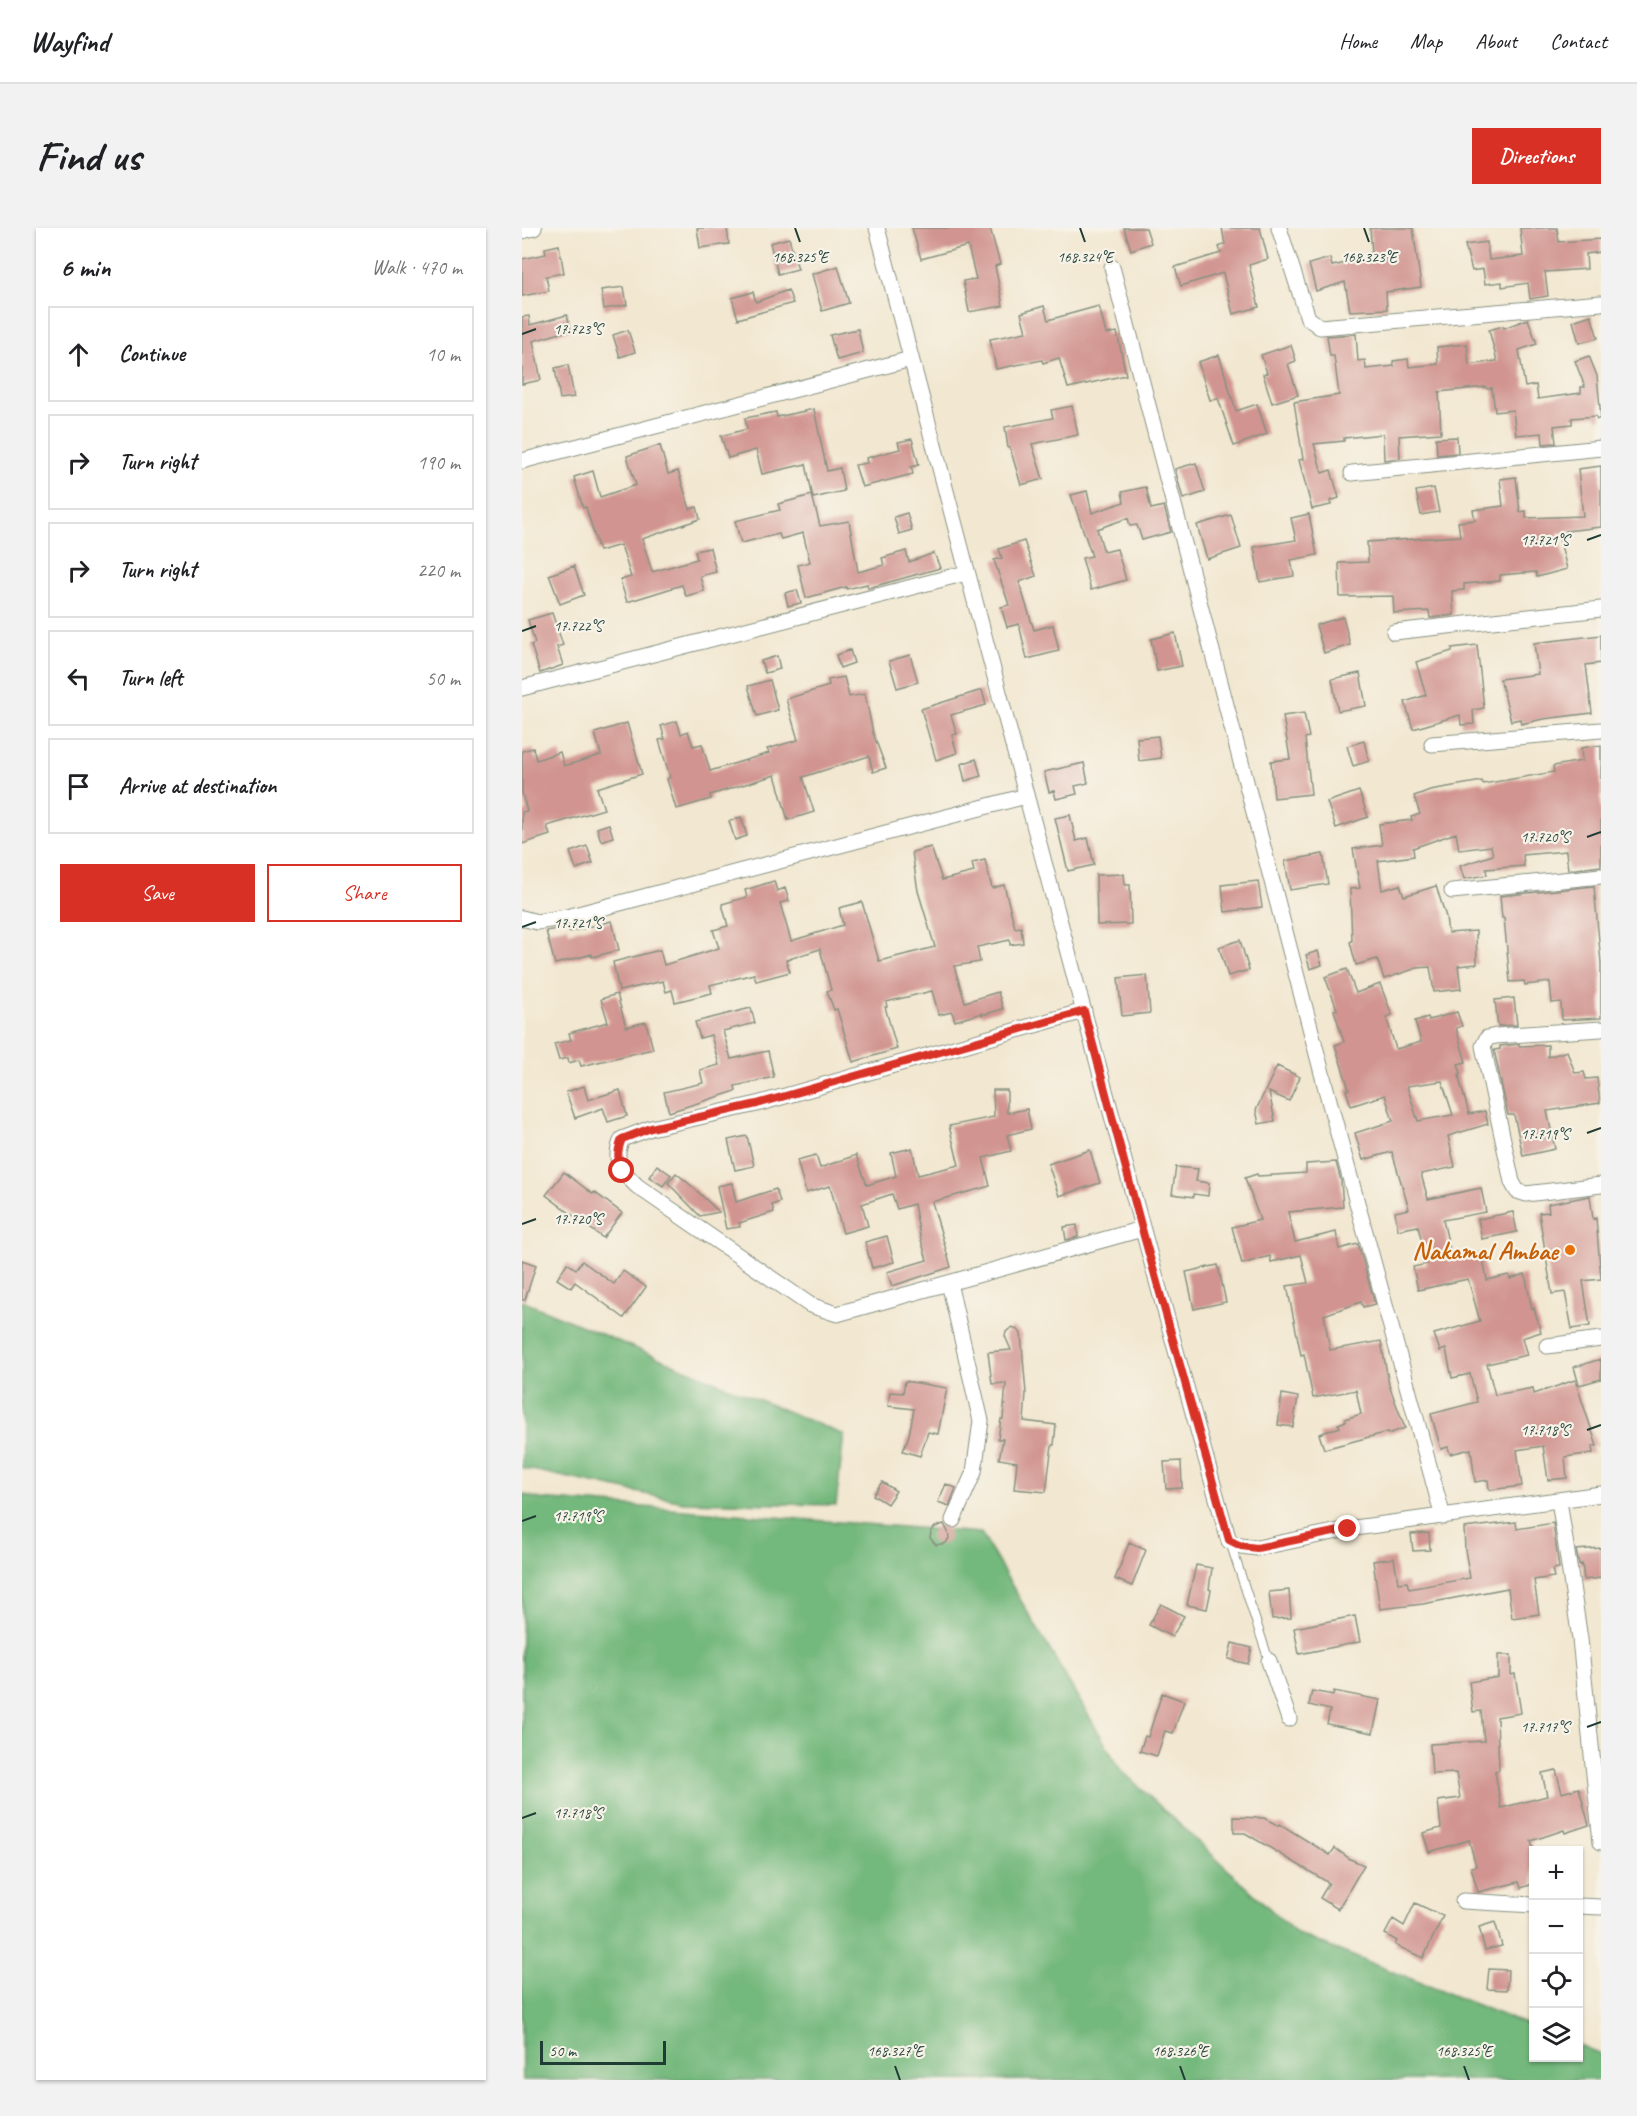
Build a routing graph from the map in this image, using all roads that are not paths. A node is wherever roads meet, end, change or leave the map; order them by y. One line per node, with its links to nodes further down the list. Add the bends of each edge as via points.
1 (534, 228): 4 (street)
2 (877, 228): 7 (street)
3 (1279, 228): 6 (street, via 1308,318 1320,327)
4 (522, 231)
5 (1112, 267): 30 (street, via 1330,1104)
6 (1601, 303)
7 (911, 359): 9 (street); 11 (street)
8 (1601, 448): 10 (street)
9 (522, 461)
10 (1352, 473)
11 (966, 573): 14 (street); 17 (street)
12 (1601, 609): 13 (street)
13 (1394, 632)
14 (522, 688)
15 (1601, 730): 16 (street)
16 (1432, 744)
17 (1026, 796): 20 (street, via 567,917 537,922); 21 (street)
18 (1601, 876): 19 (street)
19 (1452, 891)
20 (522, 918)
21 (1084, 1011): 24 (street); 25 (street, via 622,1139 617,1159 622,1171 637,1186 810,1305 837,1314)
22 (1601, 1029): 23 (street, via 1496,1036 1487,1038 1483,1046 1517,1191 1526,1194)
23 (1601, 1185)
24 (1142, 1229): 25 (street); 32 (street)
25 (949, 1283): 31 (street, via 981,1421 974,1472)
26 (1601, 1339): 27 (street)
27 (1547, 1346)
28 (1601, 1494): 29 (street)
29 (1559, 1500): 30 (street); 35 (street, via 1580,1639)
30 (1443, 1517): 32 (street, via 1348,1529 1257,1548)
31 (953, 1520)
32 (1229, 1540): 33 (lane)
33 (1269, 1661): 34 (street)
34 (1289, 1719)
35 (1601, 1842)
36 (1462, 1901): 37 (street)
37 (1529, 1905)
38 (1583, 1906): 39 (street)
39 (1601, 1907)

